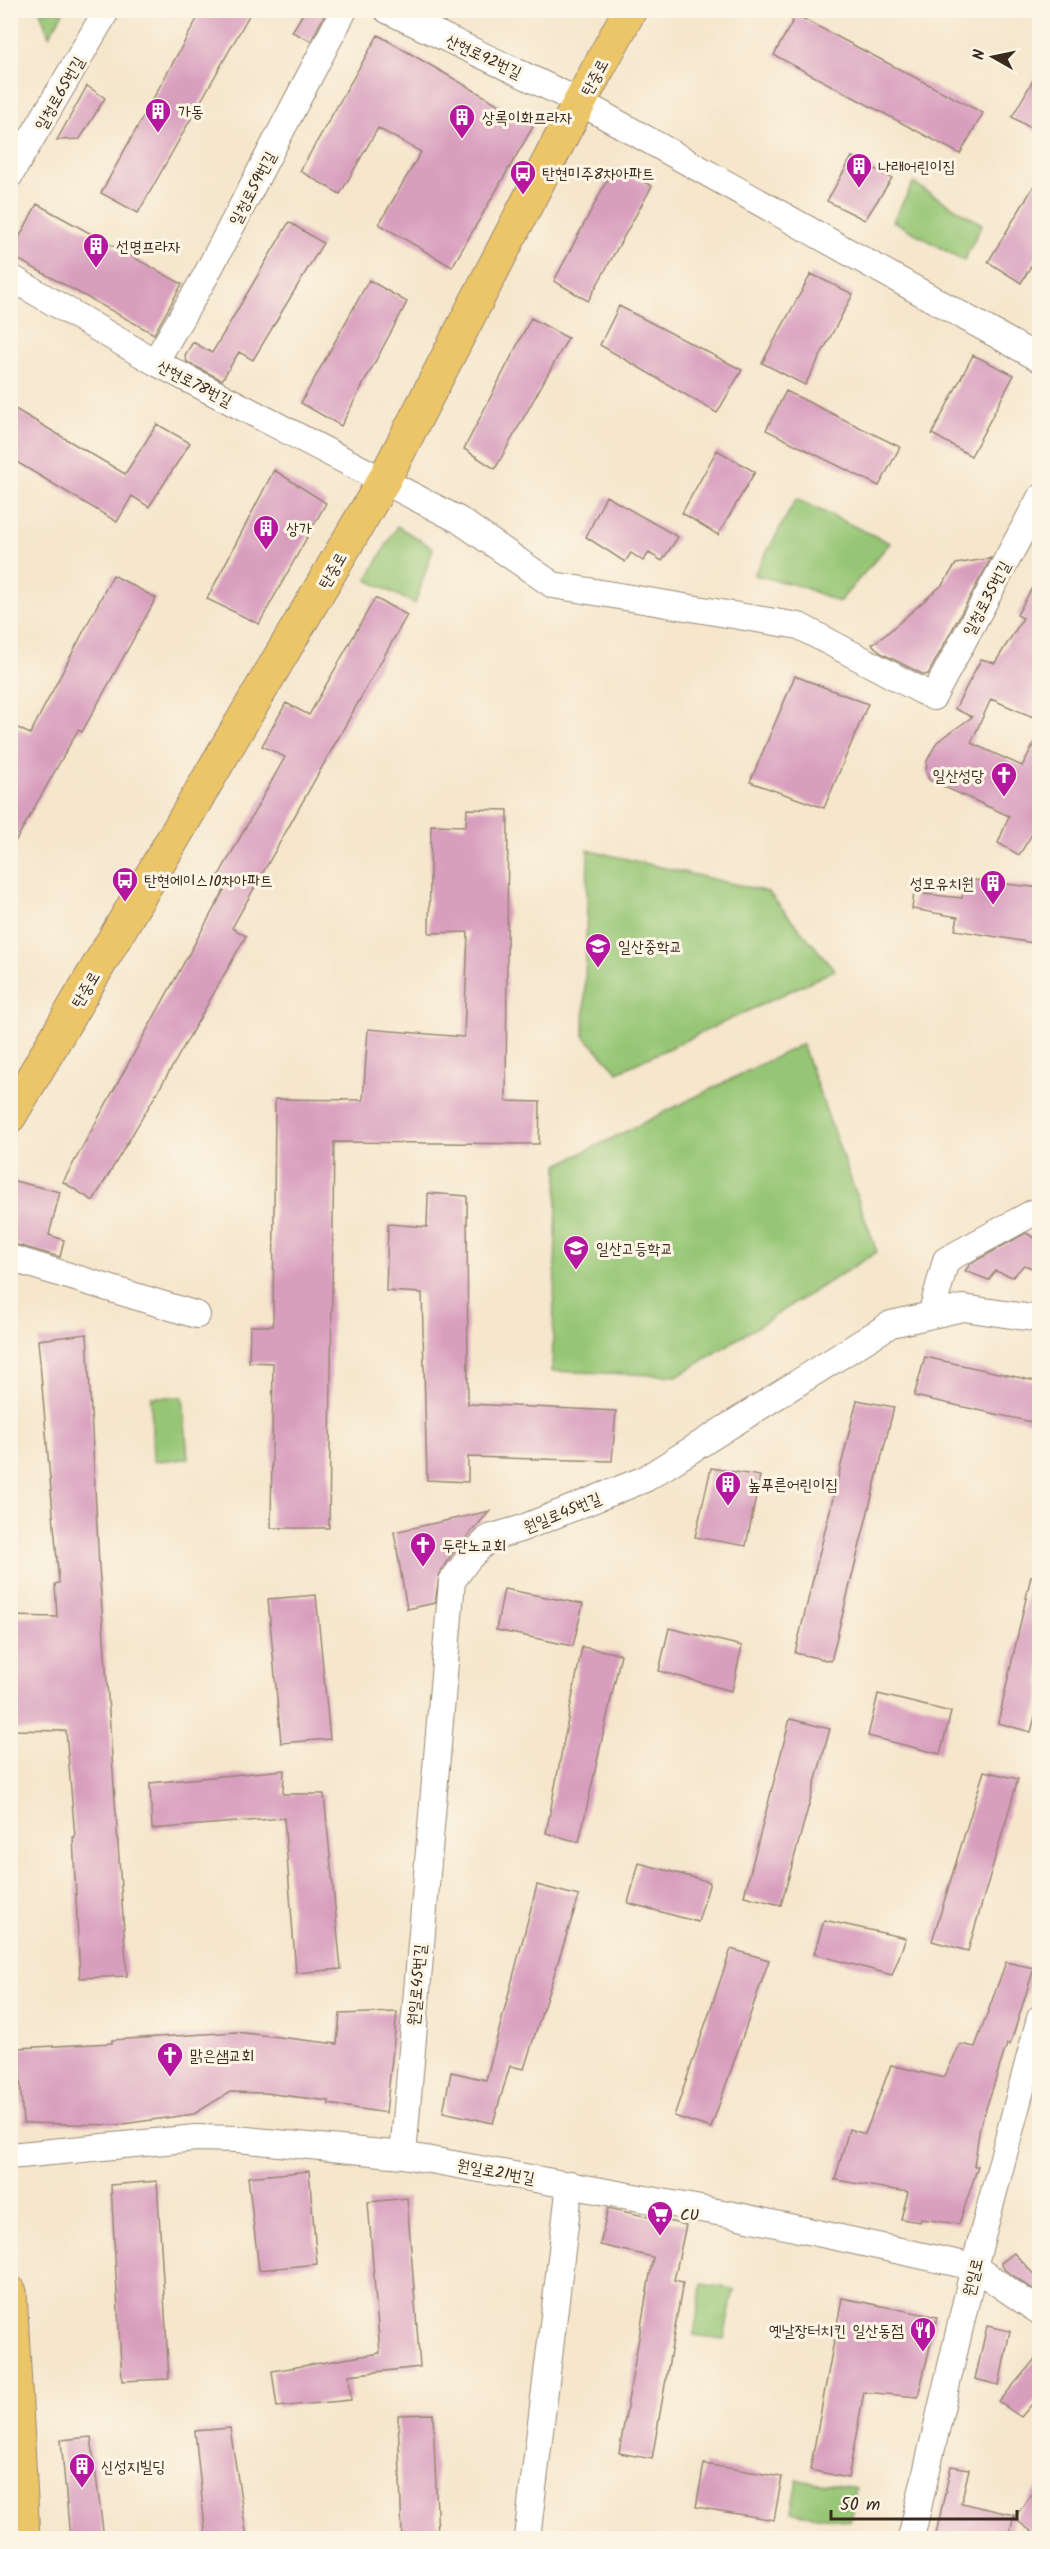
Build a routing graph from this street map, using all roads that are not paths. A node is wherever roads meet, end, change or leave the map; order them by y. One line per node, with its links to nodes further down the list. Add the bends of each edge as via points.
1 (107, 10): 6 (street, 일청로65번길)
2 (344, 10): 9 (street, 일청로59번길, via 206,276)
3 (387, 10): 5 (street, 산현로92번길)
4 (630, 10): 5 (main road, 탄중로)
5 (580, 102): 8 (street, 산현로92번길); 10 (main road, 탄중로)
6 (10, 175)
7 (10, 277): 9 (street, 산현로78번길)
8 (1040, 360)
9 (155, 362): 10 (street, 산현로78번길)
10 (384, 480): 12 (street, 산현로78번길, via 459,520 553,585 799,626); 13 (main road, 탄중로)
11 (1040, 498): 12 (street, 일청로35번길)
12 (933, 697)
13 (21, 1086): 14 (main road, 탄중로)
14 (10, 1116)
15 (1040, 1209): 18 (street, via 946,1260)
16 (10, 1258): 17 (street)
17 (197, 1315)
18 (931, 1316): 19 (street, 원일로45번길, via 963,1308); 21 (street, 원일로45번길, via 891,1324 645,1479 489,1538 452,1581)
19 (1040, 1320)
20 (1040, 2018): 24 (street, 원일로)
21 (403, 2155): 22 (street, 원일로21번길, via 196,2138); 23 (street, 원일로21번길)
22 (10, 2156)
23 (570, 2184): 24 (street, 원일로21번길); 29 (street)
24 (974, 2267): 26 (street); 30 (street, 원일로)
25 (10, 2292): 27 (main road)
26 (1040, 2312)
27 (14, 2445): 28 (main road)
28 (23, 2538)
29 (527, 2538)
30 (911, 2538)

